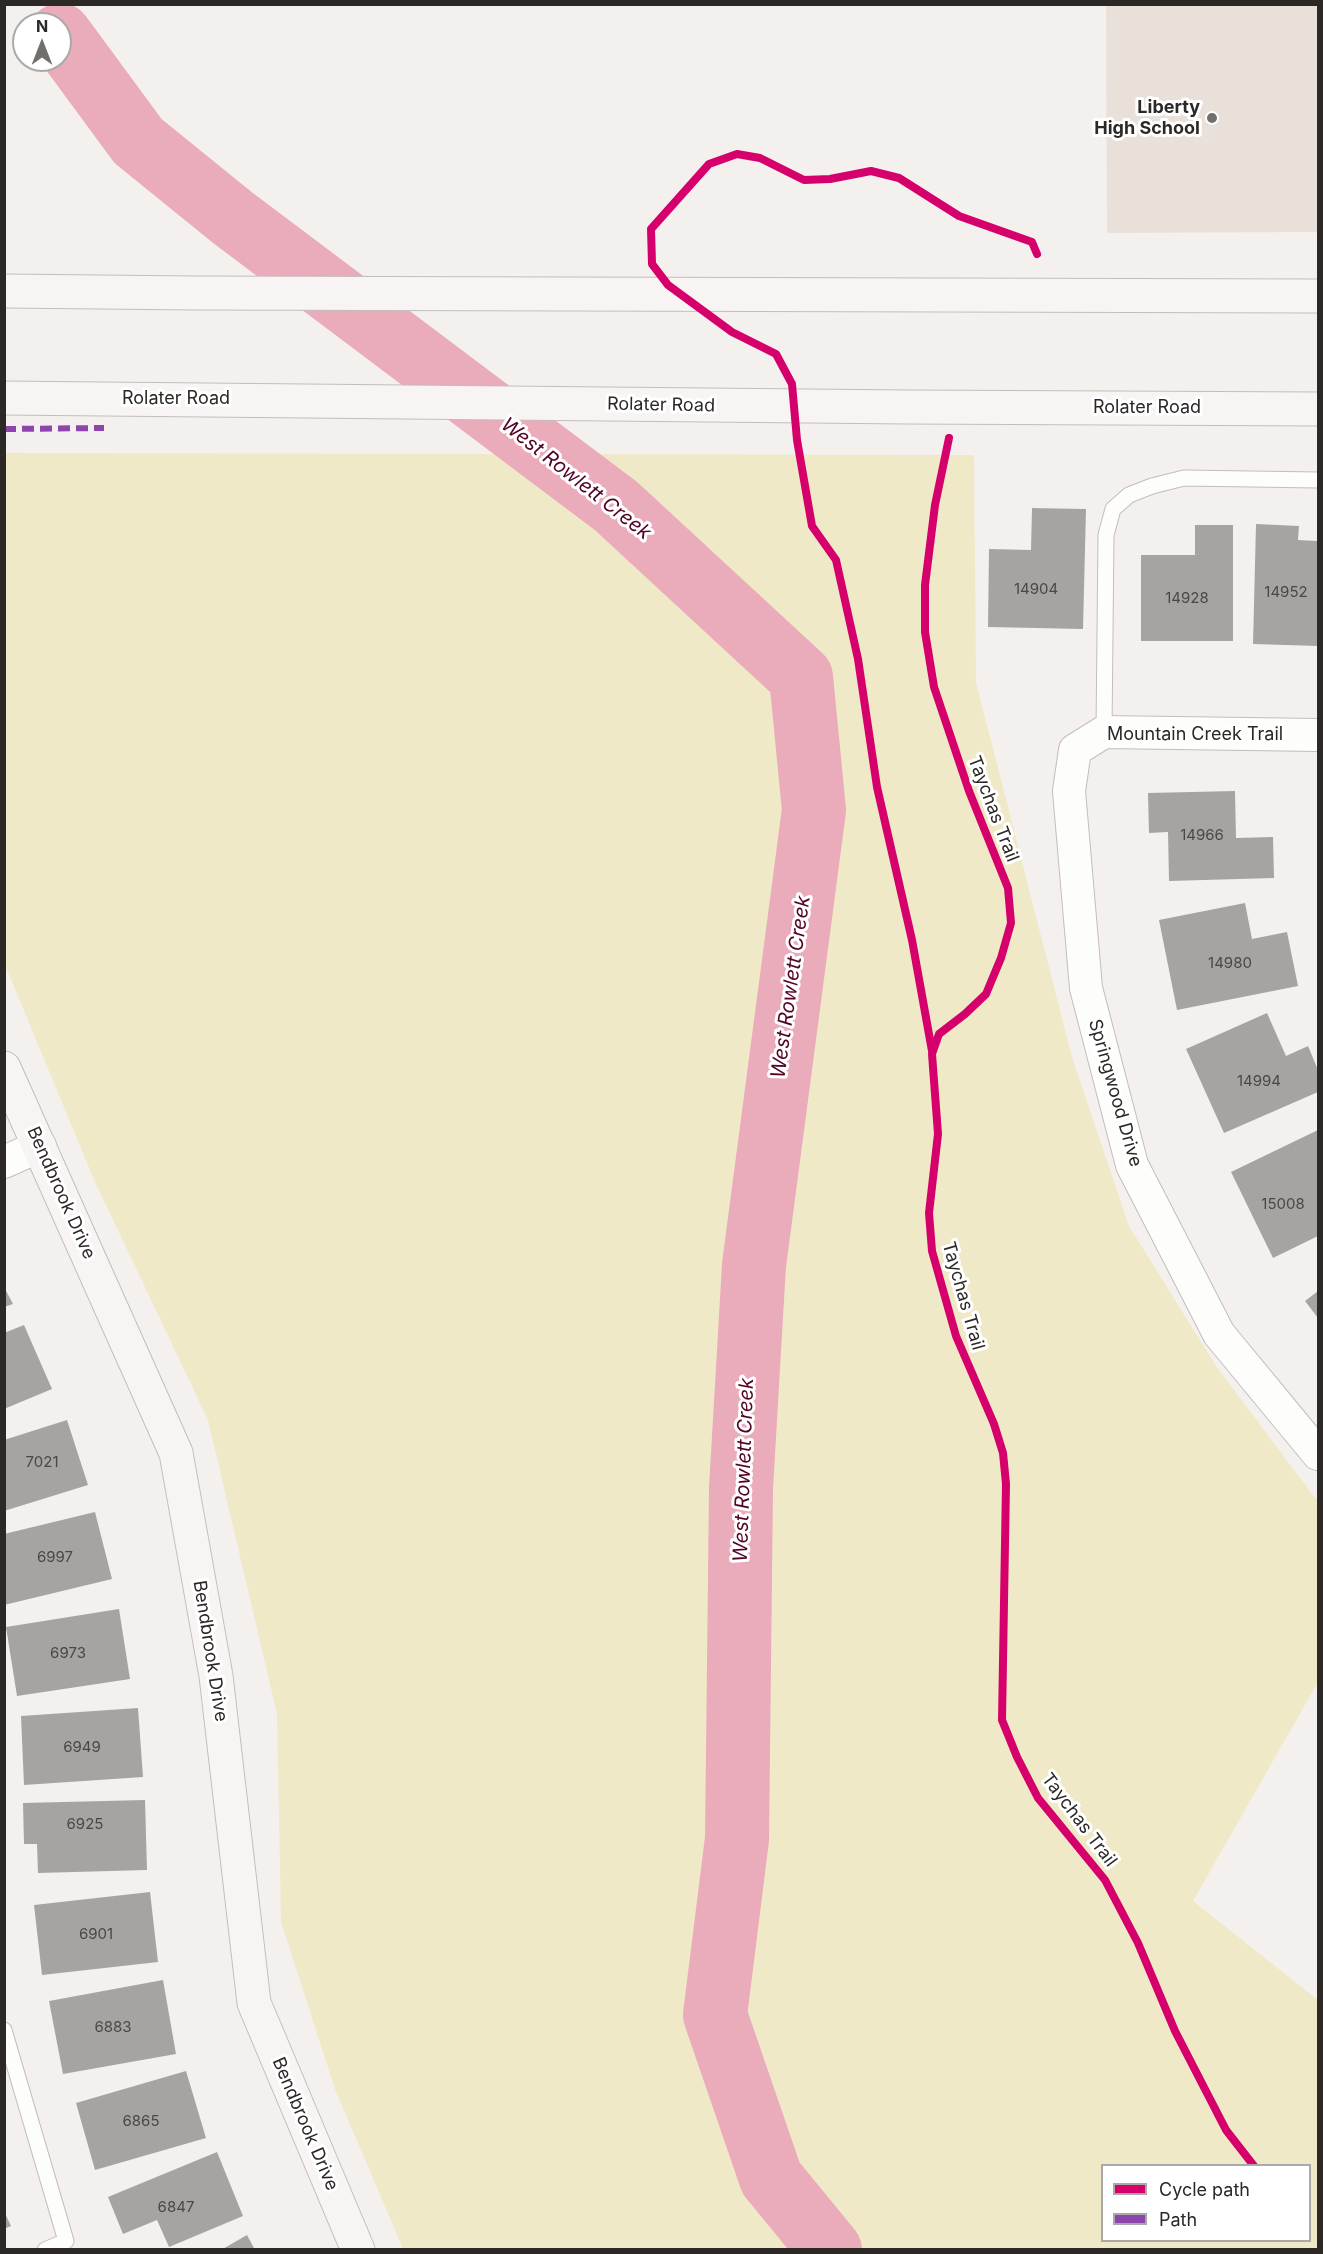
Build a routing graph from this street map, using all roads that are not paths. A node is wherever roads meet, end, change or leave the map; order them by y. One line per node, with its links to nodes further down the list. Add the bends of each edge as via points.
1 (4, 291): 2 (main road)
2 (1318, 296)
3 (4, 398): 4 (main road, Rolater Road)
4 (1318, 409)
5 (1318, 480): 6 (lane, via 1184,478 1129,495 1113,509 1107,535)
6 (1104, 732): 7 (street, Mountain Creek Trail); 8 (street, Mountain Creek Trail)
7 (1318, 735)
8 (1075, 750): 12 (street, Springwood Drive, via 1069,791 1086,988 1132,1165 1220,1334)
9 (4, 1068): 10 (main road, Bendbrook Drive)
10 (40, 1146): 11 (street); 16 (main road, Bendbrook Drive, via 176,1453 216,1676 254,2003)
11 (4, 1162)
12 (1318, 1454)
13 (4, 2030): 14 (lane)
14 (69, 2245): 15 (lane)
15 (45, 2250)
16 (358, 2250)

